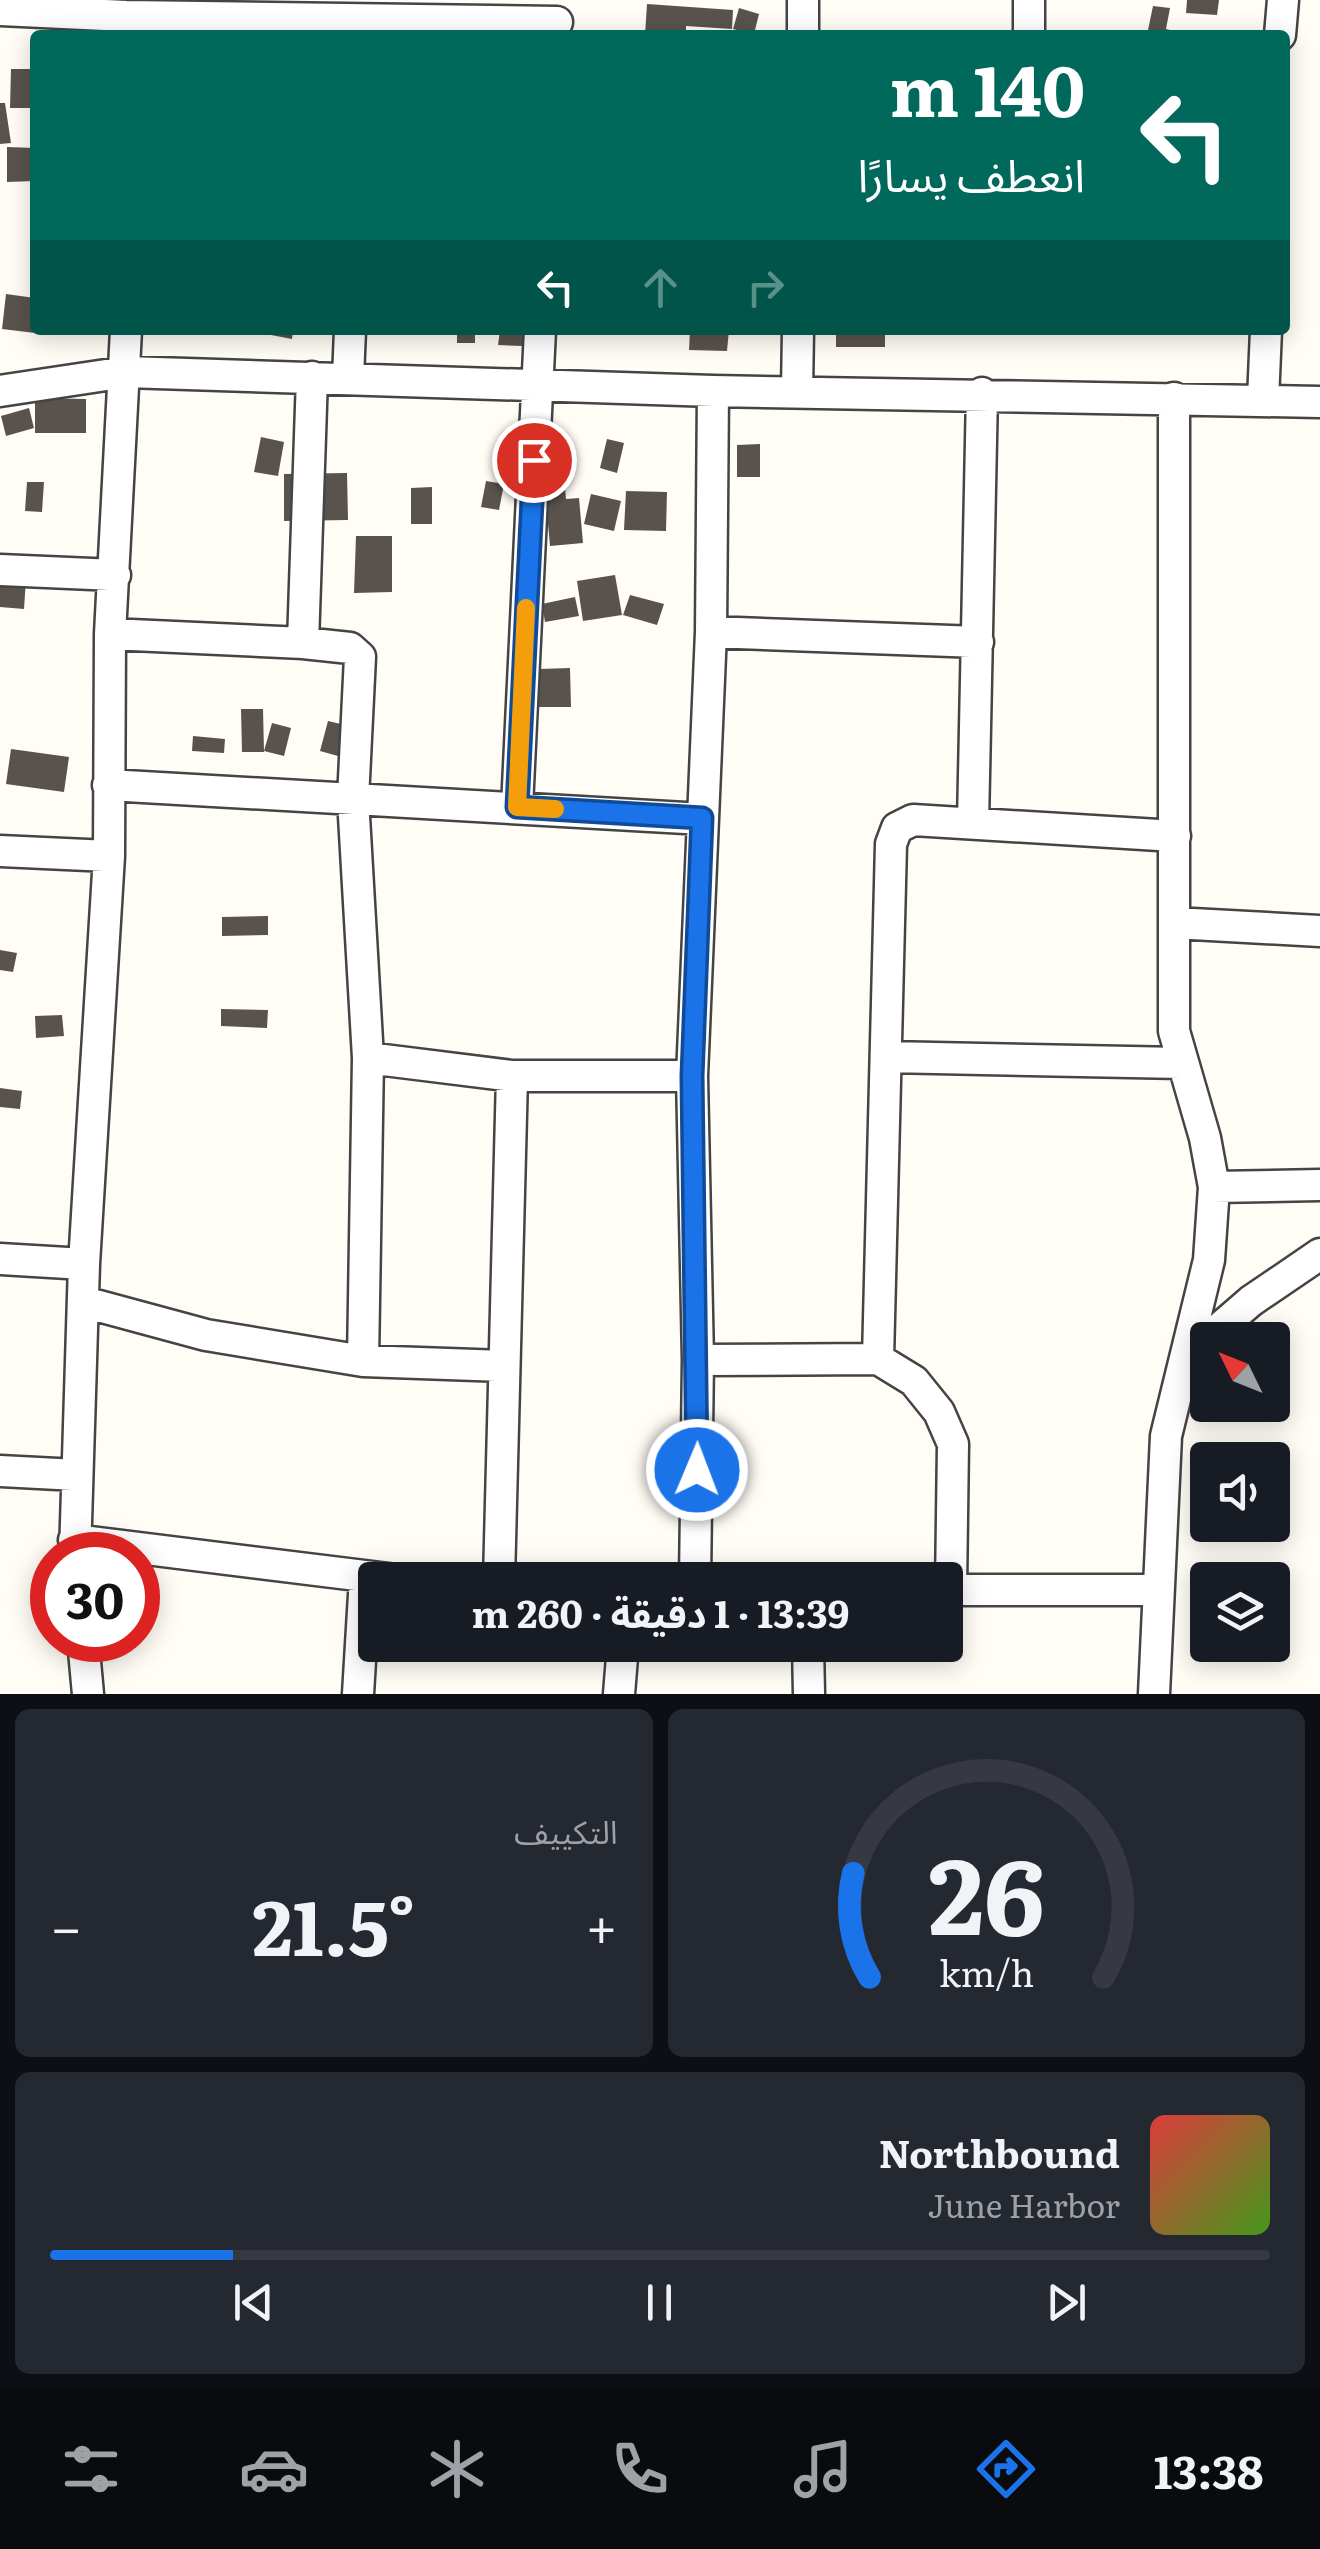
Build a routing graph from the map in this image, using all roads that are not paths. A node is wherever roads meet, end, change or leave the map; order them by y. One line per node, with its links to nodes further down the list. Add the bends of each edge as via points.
1 (803, 0): 8 (street)
2 (1030, 0): 9 (street)
3 (1282, 0): 10 (street)
4 (0, 10): 5 (street)
5 (126, 17): 6 (street)
6 (360, 18): 7 (street)
7 (558, 19)
8 (803, 30)
9 (1029, 30)
10 (1280, 30)
11 (126, 335): 16 (street)
12 (350, 335): 18 (street)
13 (540, 335): 19 (street)
14 (798, 335): 22 (street)
15 (1266, 335): 25 (street)
16 (126, 372): 17 (street); 20 (street); 28 (street)
17 (312, 377): 18 (street); 32 (street)
18 (348, 378): 19 (street)
19 (537, 382): 21 (street); 35 (street)
20 (0, 390)
21 (713, 391): 22 (street); 29 (street)
22 (797, 392): 23 (street)
23 (982, 393): 24 (street); 31 (street)
24 (1174, 398): 25 (street); 38 (street)
25 (1263, 400): 26 (street)
26 (1320, 402)
27 (0, 570): 28 (street)
28 (115, 575): 30 (street)
29 (712, 632): 31 (street); 36 (street)
30 (110, 634): 32 (street); 33 (street)
31 (978, 642): 37 (street)
32 (302, 643): 34 (street, via 350,648 360,658)
33 (108, 785): 34 (street); 40 (street)
34 (353, 799): 35 (street); 44 (street)
35 (517, 807): 36 (street)
36 (702, 818): 47 (street)
37 (973, 824): 38 (street); 43 (street, via 914,820 898,828 892,844)
38 (1175, 836): 41 (street)
39 (0, 852): 40 (street)
40 (109, 856): 52 (street)
41 (1174, 923): 42 (street); 45 (street, via 1174,1031)
42 (1320, 931)
43 (887, 1057): 45 (street); 55 (street)
44 (368, 1058): 46 (street); 57 (street)
45 (1181, 1063): 49 (street)
46 (512, 1076): 47 (street); 58 (street)
47 (692, 1076): 56 (street)
48 (1320, 1184): 49 (street)
49 (1214, 1187): 54 (street, via 1209,1260)
50 (1320, 1254): 54 (street)
51 (0, 1259): 52 (street)
52 (84, 1264): 53 (street)
53 (84, 1302): 57 (street, via 206,1335); 60 (street)
54 (1185, 1358): 68 (street, via 1166,1436)
55 (878, 1359): 56 (street); 65 (street, via 914,1382 939,1412 953,1444)
56 (698, 1360): 64 (street)
57 (364, 1361): 58 (street)
58 (504, 1366): 63 (street)
59 (0, 1471): 60 (street)
60 (76, 1475): 61 (street)
61 (74, 1532)
62 (160, 1557): 66 (street)
63 (499, 1562)
64 (695, 1562)
65 (949, 1562)
66 (358, 1577)
67 (963, 1590): 68 (street)
68 (1156, 1590): 77 (street)
69 (85, 1662): 73 (street)
70 (360, 1662): 74 (street)
71 (622, 1662): 75 (street)
72 (808, 1662): 76 (street)
73 (88, 1694)
74 (358, 1694)
75 (619, 1694)
76 (809, 1694)
77 (1154, 1694)

